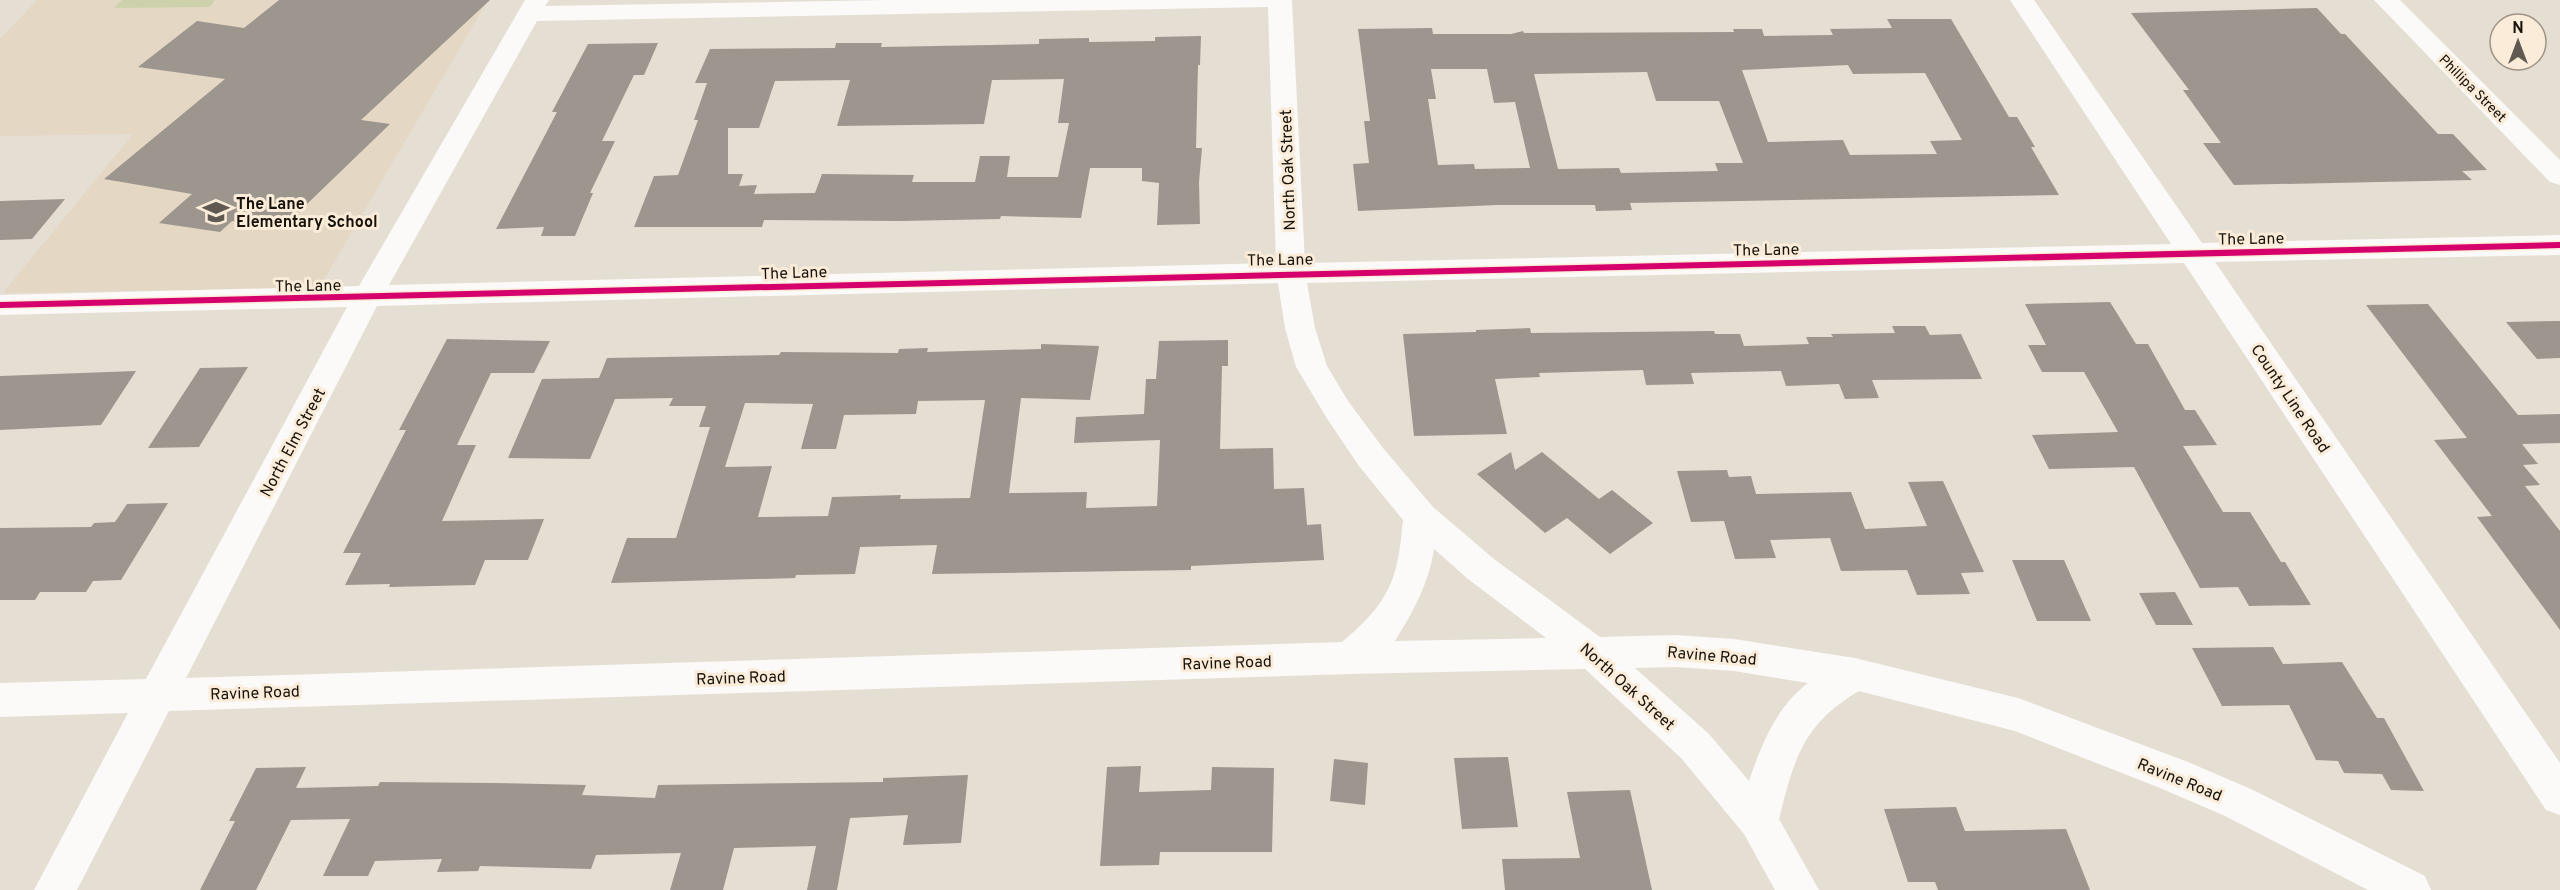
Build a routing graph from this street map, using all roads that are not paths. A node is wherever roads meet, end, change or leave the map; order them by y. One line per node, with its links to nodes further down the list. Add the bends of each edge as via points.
1 (1272, 0): 5 (street)
2 (1280, 0): 10 (street, North Oak Street)
3 (2022, 0): 9 (street, County Line Road)
4 (2386, 0): 7 (street, Phillipa Street)
5 (908, 3): 6 (street)
6 (533, 7): 11 (street, North Elm Street)
7 (2560, 176)
8 (2560, 245): 9 (street, The Lane)
9 (2193, 252): 10 (street, The Lane); 19 (street, County Line Road)
10 (1292, 273): 11 (street, The Lane); 13 (street, North Oak Street, via 1300,328 1312,367 1371,458)
11 (367, 297): 12 (street, The Lane); 17 (street, North Elm Street)
12 (0, 305)
13 (1421, 517): 14 (street, North Oak Street, via 1481,569); 15 (street, via 1413,572 1400,601 1382,630)
14 (1591, 651): 15 (street, Ravine Road); 16 (street, Ravine Road, via 1734,655); 20 (street, North Oak Street, via 1695,746)
15 (1350, 658): 17 (street, Ravine Road)
16 (1855, 674): 20 (street, via 1813,702 1788,732); 23 (street, Ravine Road, via 2018,715 2174,775 2239,803)
17 (159, 695): 18 (street, Ravine Road); 21 (street, North Elm Street)
18 (0, 700)
19 (2560, 797)
20 (1758, 821): 22 (street, North Oak Street)
21 (55, 890)
22 (1798, 890)
23 (2410, 890)

